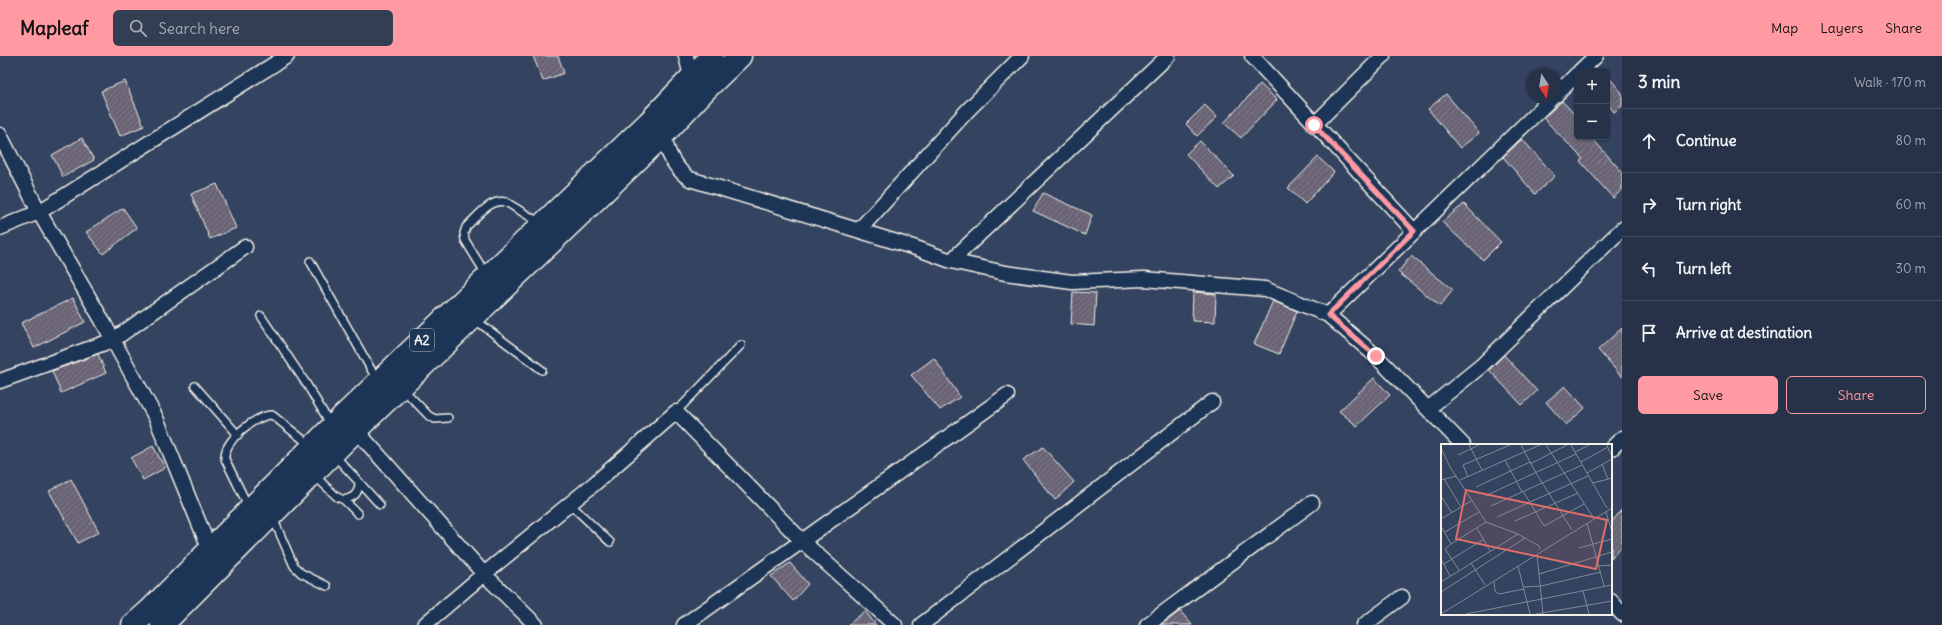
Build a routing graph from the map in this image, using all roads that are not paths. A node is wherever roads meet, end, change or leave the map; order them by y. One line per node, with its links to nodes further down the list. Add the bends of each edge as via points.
1 (287, 56): 17 (street)
2 (712, 56): 9 (highway, A2)
3 (740, 56): 15 (highway, A2)
4 (1022, 56): 21 (street, via 967,110)
5 (1168, 56): 25 (street)
6 (1252, 56): 14 (street)
7 (1383, 56): 14 (street)
8 (1596, 56): 10 (street)
9 (689, 66): 18 (highway, A2, via 649,122)
10 (1583, 68)
11 (1574, 77): 12 (street)
12 (1562, 89)
13 (1546, 104): 22 (street)
14 (1314, 125): 22 (street)
15 (664, 134): 21 (street, via 665,144 680,173 690,179); 29 (highway, A2)
16 (0, 135): 17 (street)
17 (39, 212): 19 (street); 30 (street)
18 (542, 224): 26 (highway, A2); 26 (lane, via 501,201 494,202 466,227 465,240)
19 (0, 228)
20 (1622, 229): 39 (street, via 1481,366)
21 (858, 230): 25 (street)
22 (1414, 231): 27 (street)
23 (245, 247): 30 (street)
24 (310, 261): 34 (lane)
25 (951, 262): 27 (street, via 1005,273 1072,282 1144,279 1265,289)
26 (488, 277): 34 (highway, A2)
27 (1328, 315): 39 (street, via 1376,356)
28 (261, 316): 42 (lane)
29 (472, 318): 32 (lane); 36 (highway, A2)
30 (113, 340): 33 (street); 61 (street, via 156,418)
31 (741, 345): 40 (lane)
32 (542, 370)
33 (0, 381)
34 (378, 382): 42 (highway, A2)
35 (196, 386): 44 (lane)
36 (401, 387): 41 (lane, via 429,416 436,419); 43 (highway, A2)
37 (1007, 395): 59 (street)
38 (1212, 402): 73 (street)
39 (1429, 408): 46 (street)
40 (676, 412): 54 (street); 59 (street)
41 (448, 418)
42 (332, 427): 47 (highway, A2)
43 (356, 430): 49 (highway, A2); 62 (street)
44 (238, 435): 47 (lane, via 254,420 264,415 272,415); 56 (lane, via 227,445 225,459)
45 (1622, 438): 48 (street)
46 (1462, 444)
47 (312, 447): 56 (highway, A2)
48 (1612, 448)
49 (332, 454): 50 (highway, A2); 51 (lane)
50 (312, 474): 52 (lane, via 337,497); 57 (highway, A2)
51 (358, 480): 52 (lane, via 359,489 356,495); 55 (lane)
52 (344, 500): 58 (lane)
53 (1312, 503): 74 (street)
54 (570, 504): 60 (lane); 62 (street)
55 (380, 505)
56 (249, 510): 61 (highway, A2)
57 (272, 514): 63 (lane, via 294,566 301,573); 67 (highway, A2)
58 (358, 514)
59 (802, 541): 71 (street); 72 (street)
60 (610, 542)
61 (210, 550): 68 (highway, A2)
62 (484, 574): 69 (street); 70 (street)
63 (327, 586)
64 (1402, 597): 75 (street)
65 (1612, 603): 66 (street)
66 (1622, 614)
67 (164, 624)
68 (133, 625)
69 (424, 625)
70 (536, 625)
71 (684, 625)
72 (895, 625)
73 (921, 625)
74 (1147, 625)
75 (1364, 625)

